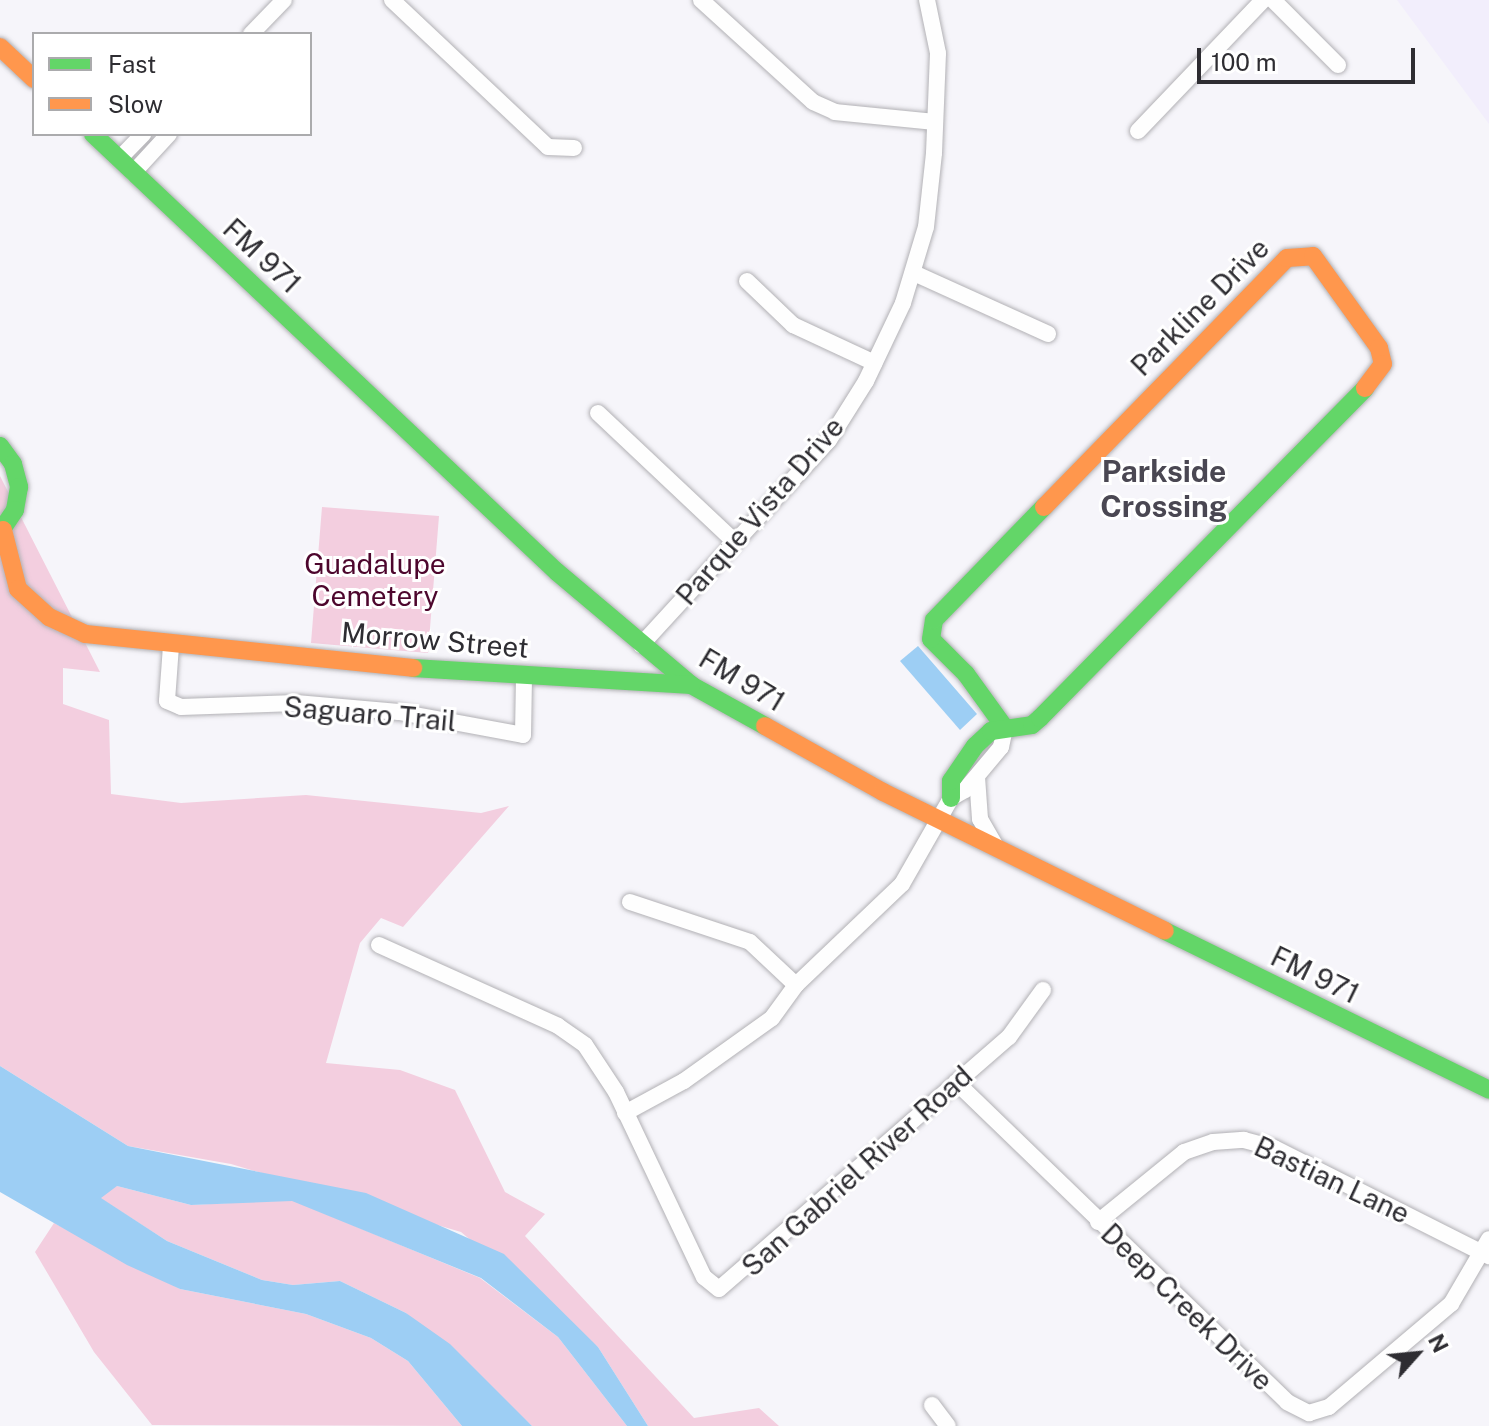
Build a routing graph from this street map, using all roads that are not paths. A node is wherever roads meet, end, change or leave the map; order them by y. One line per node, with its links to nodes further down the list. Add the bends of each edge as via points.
1 (284, 0): 7 (street)
2 (392, 0): 16 (street, via 548,147)
3 (701, 0): 11 (street, via 813,102 835,112)
4 (927, 0): 11 (street, Parque Vista Drive, via 938,53)
5 (1263, 0): 12 (street)
6 (1273, 0): 9 (street)
7 (253, 32)
8 (0, 47): 10 (street)
9 (1338, 65)
10 (32, 77)
11 (935, 122): 19 (street, Parque Vista Drive, via 926,227)
12 (1138, 131)
13 (95, 136): 17 (street, FM 971 / FM 971)
14 (141, 136): 17 (street)
15 (167, 136): 18 (street)
16 (574, 148)
17 (119, 159): 18 (street, FM 971 / FM 971)
18 (133, 173): 28 (street, FM 971 / FM 971)
19 (916, 274): 21 (street); 22 (street, Parque Vista Drive)
20 (747, 281): 22 (street, via 793,325)
21 (1048, 334)
22 (875, 363): 26 (street, Parque Vista Drive, via 829,440)
23 (598, 413): 26 (street)
24 (0, 446): 25 (street, via 13,464 19,487 15,510)
25 (2, 531): 27 (street, Morrow Street)
26 (735, 542): 28 (street, Parque Vista Drive)
27 (5, 566): 29 (street, Morrow Street, via 18,589 49,617 85,634)
28 (641, 645): 31 (street, FM 971 / FM 971)
29 (171, 646): 30 (street, Morrow Street); 30 (street, Saguaro Trail, via 167,701 181,707 296,703 399,712 523,735)
30 (524, 676): 31 (street, Morrow Street)
31 (691, 685): 35 (street, FM 971 / FM 971)
32 (1005, 728): 32 (street, Parkline Drive, via 966,674 931,639 934,620 1287,258 1313,256 1379,348 1383,364 1378,375 1040,718 1032,725); 33 (street, Parkline Drive, via 1001,747); 34 (street, Parkline Drive, via 991,731 961,762 951,781)
33 (977, 777): 34 (street, Parkline Drive); 36 (street, via 980,819)
34 (951, 798): 35 (street, Parkline Drive)
35 (939, 820): 36 (street, FM 971 / FM 971); 39 (street, Parkline Drive, via 902,884)
36 (997, 849): 42 (street, FM 971 / FM 971)
37 (630, 902): 39 (street, via 750,942)
38 (379, 945): 43 (street, San Gabriel River Road, via 558,1026 600,1062)
39 (796, 985): 43 (street, Parkline Drive, via 761,1027 669,1091)
40 (1043, 990): 41 (street, San Gabriel River Road, via 1009,1037)
41 (956, 1082): 43 (street, San Gabriel River Road, via 719,1289 697,1265); 44 (street, Deep Creek Drive)
42 (1489, 1090)
43 (625, 1113)
44 (1098, 1222): 45 (street, Bastian Lane, via 1184,1152 1213,1142 1244,1140 1274,1148); 45 (street, Deep Creek Drive, via 1287,1402 1309,1413 1329,1407 1451,1304)
45 (1487, 1249)
46 (932, 1405): 47 (street)
47 (948, 1426)

